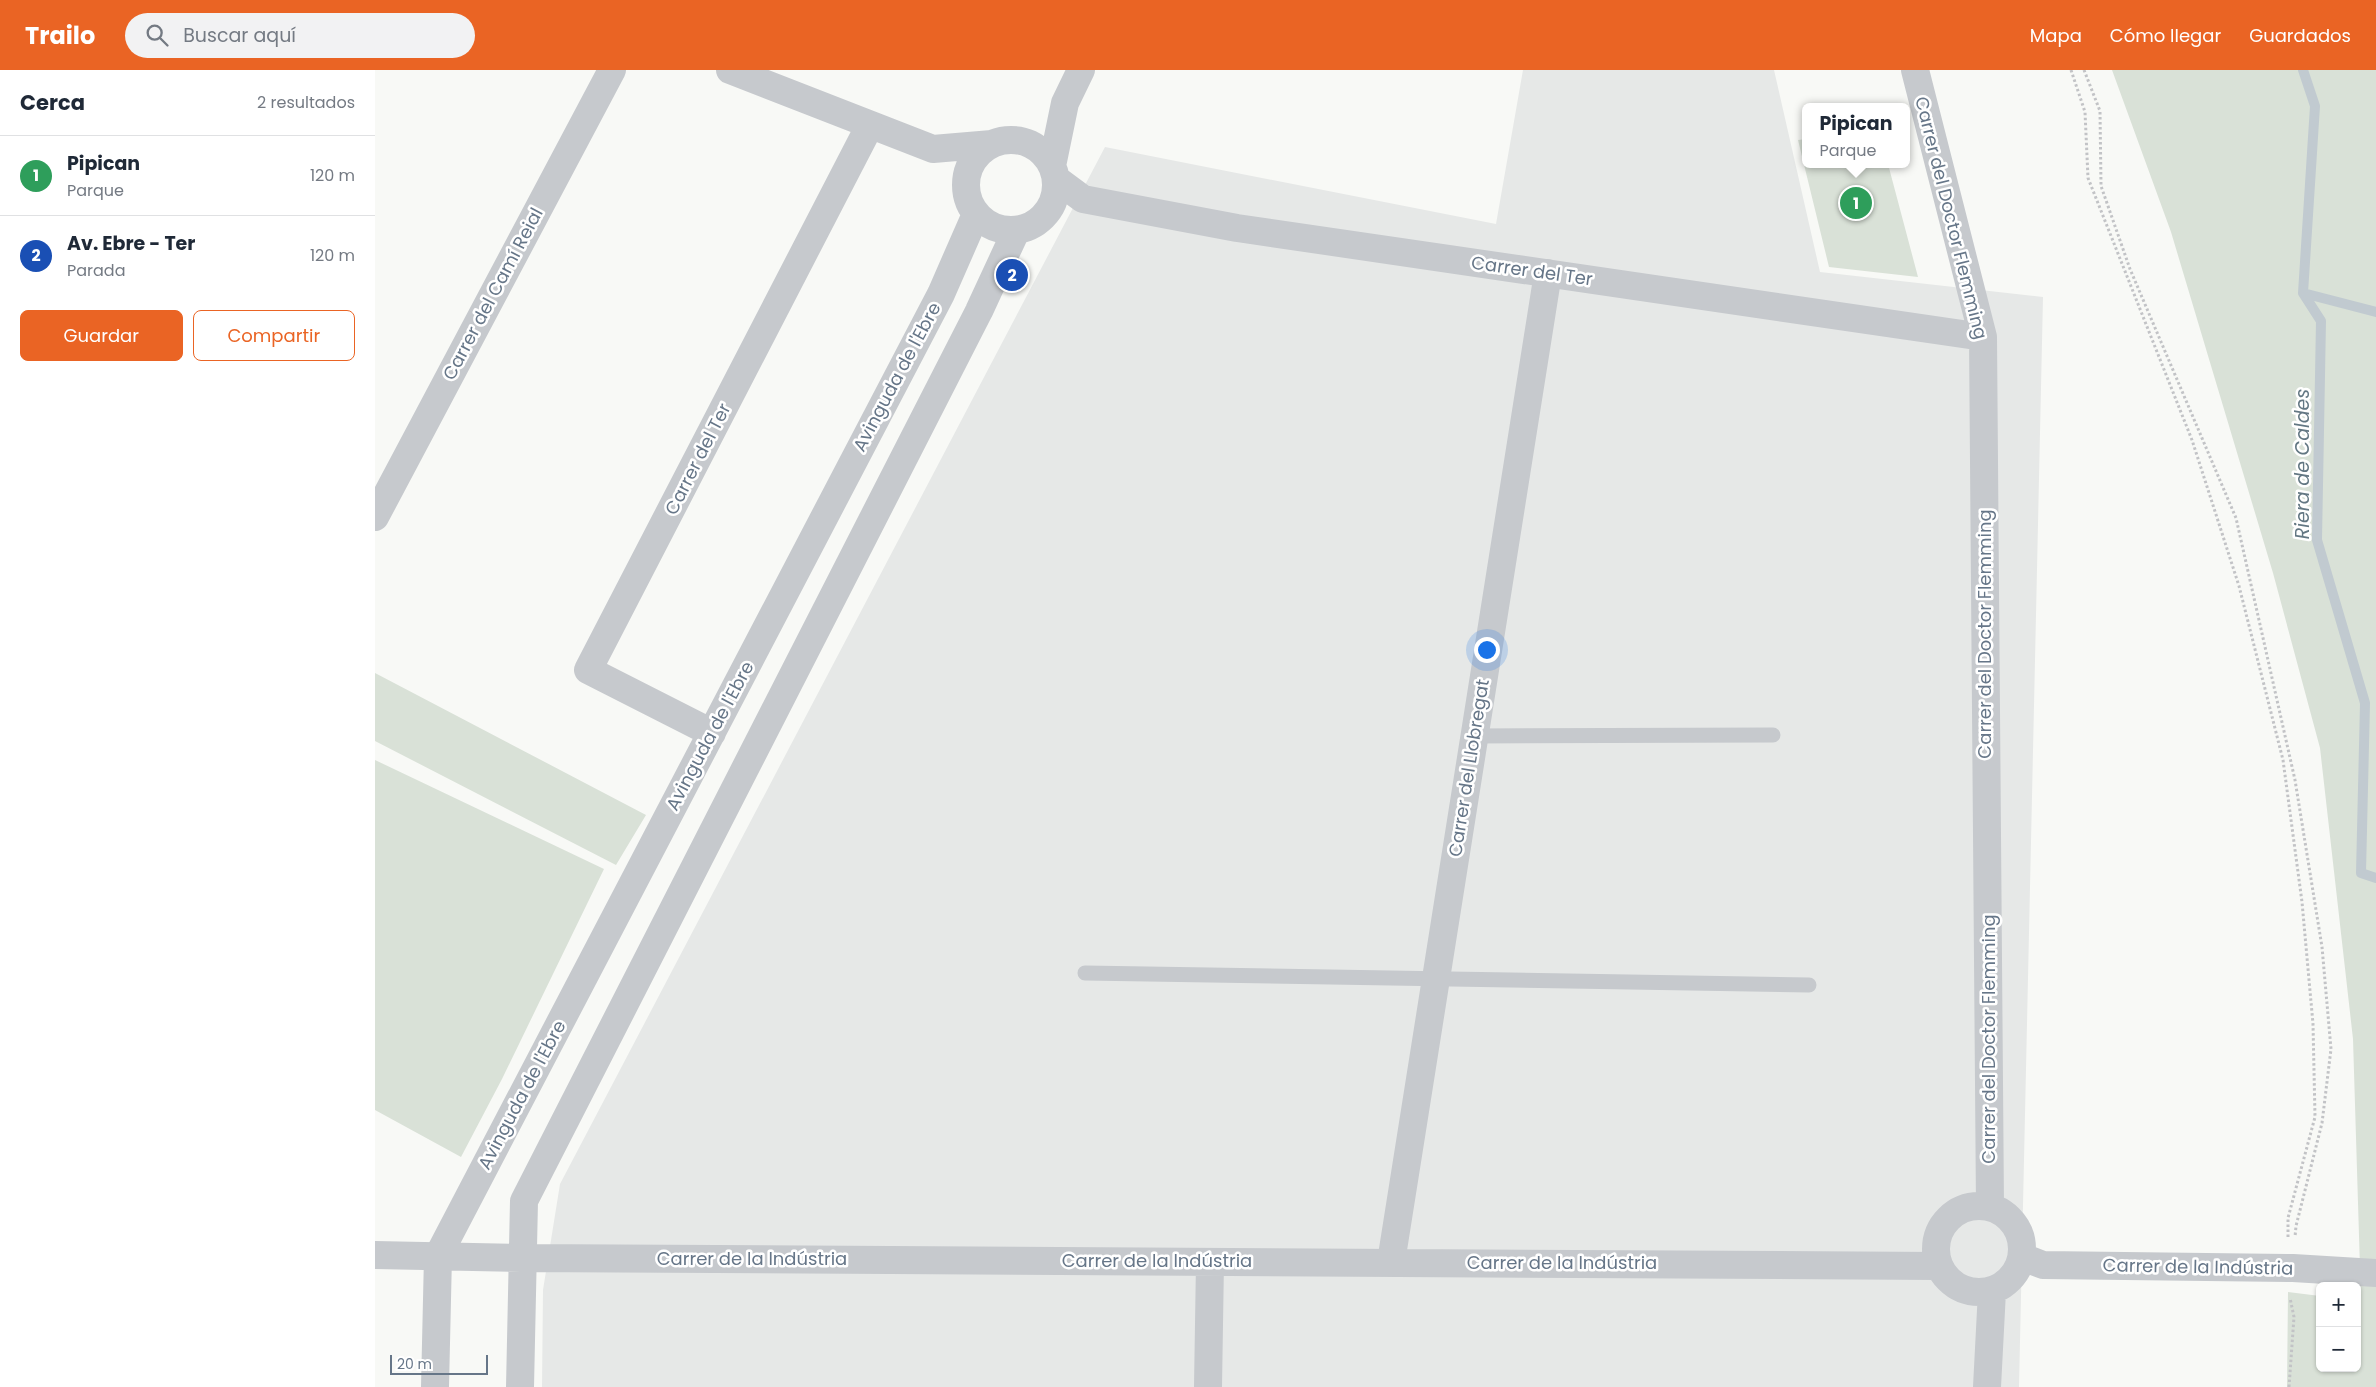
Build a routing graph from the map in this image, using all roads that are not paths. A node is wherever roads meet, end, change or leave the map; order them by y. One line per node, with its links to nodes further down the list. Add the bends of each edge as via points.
1 (612, 70): 18 (street, Carrer del Camí Reial)
2 (730, 70): 6 (street)
3 (1081, 70): 5 (street)
4 (1915, 70): 17 (street, Carrer del Doctor Flemming)
5 (1065, 103): 7 (street); 10 (street)
6 (871, 125): 9 (street); 19 (street, Carrer del Ter, via 588,670)
7 (1019, 141): 8 (street, via 1005,140); 10 (street, via 1033,145 1044,154)
8 (992, 144): 9 (street); 11 (street, via 972,162)
9 (933, 149): 11 (street)
10 (1054, 172): 12 (street, Carrer del Ter); 13 (street, via 1056,194)
11 (965, 188): 14 (street, via 968,202)
12 (1083, 199): 13 (street, Carrer del Ter); 16 (street, Carrer del Ter, via 1237,228)
13 (1051, 208): 15 (street, via 1030,227)
14 (976, 214): 15 (street, via 1001,230); 19 (street, Avinguda de l'Ebre, via 941,294)
15 (1016, 230): 29 (street, via 979,311 524,1201)
16 (1548, 274): 17 (street, Carrer del Ter); 21 (street, Carrer del Llobregat)
17 (1983, 337): 25 (street, Carrer del Doctor Flemming)
18 (375, 517)
19 (712, 733): 27 (street, Avinguda de l'Ebre)
20 (1773, 735): 21 (lane)
21 (1474, 736): 23 (street, Carrer del Llobregat)
22 (1085, 973): 23 (lane)
23 (1436, 979): 24 (lane); 31 (street, Carrer del Llobregat)
24 (1809, 985)
25 (1990, 1207): 28 (street, via 2004,1213 2017,1228 2022,1242); 32 (street, via 1960,1210 1942,1226 1935,1250)
26 (375, 1255): 27 (street, Carrer de la Indústria)
27 (438, 1256): 29 (street, Carrer de la Indústria); 35 (street)
28 (2022, 1257): 33 (street, Carrer de la Indústria, via 2043,1265 2293,1268); 34 (street, via 2018,1269 2008,1281)
29 (521, 1258): 30 (street, Carrer de la Indústria); 36 (street)
30 (1210, 1262): 31 (street, Carrer de la Indústria); 37 (street)
31 (1391, 1262): 32 (street, Carrer de la Indústria)
32 (1938, 1266): 34 (street, via 1956,1286 1971,1292)
33 (2376, 1273)
34 (1992, 1291): 38 (street)
35 (435, 1387)
36 (520, 1387)
37 (1208, 1387)
38 (1987, 1387)

